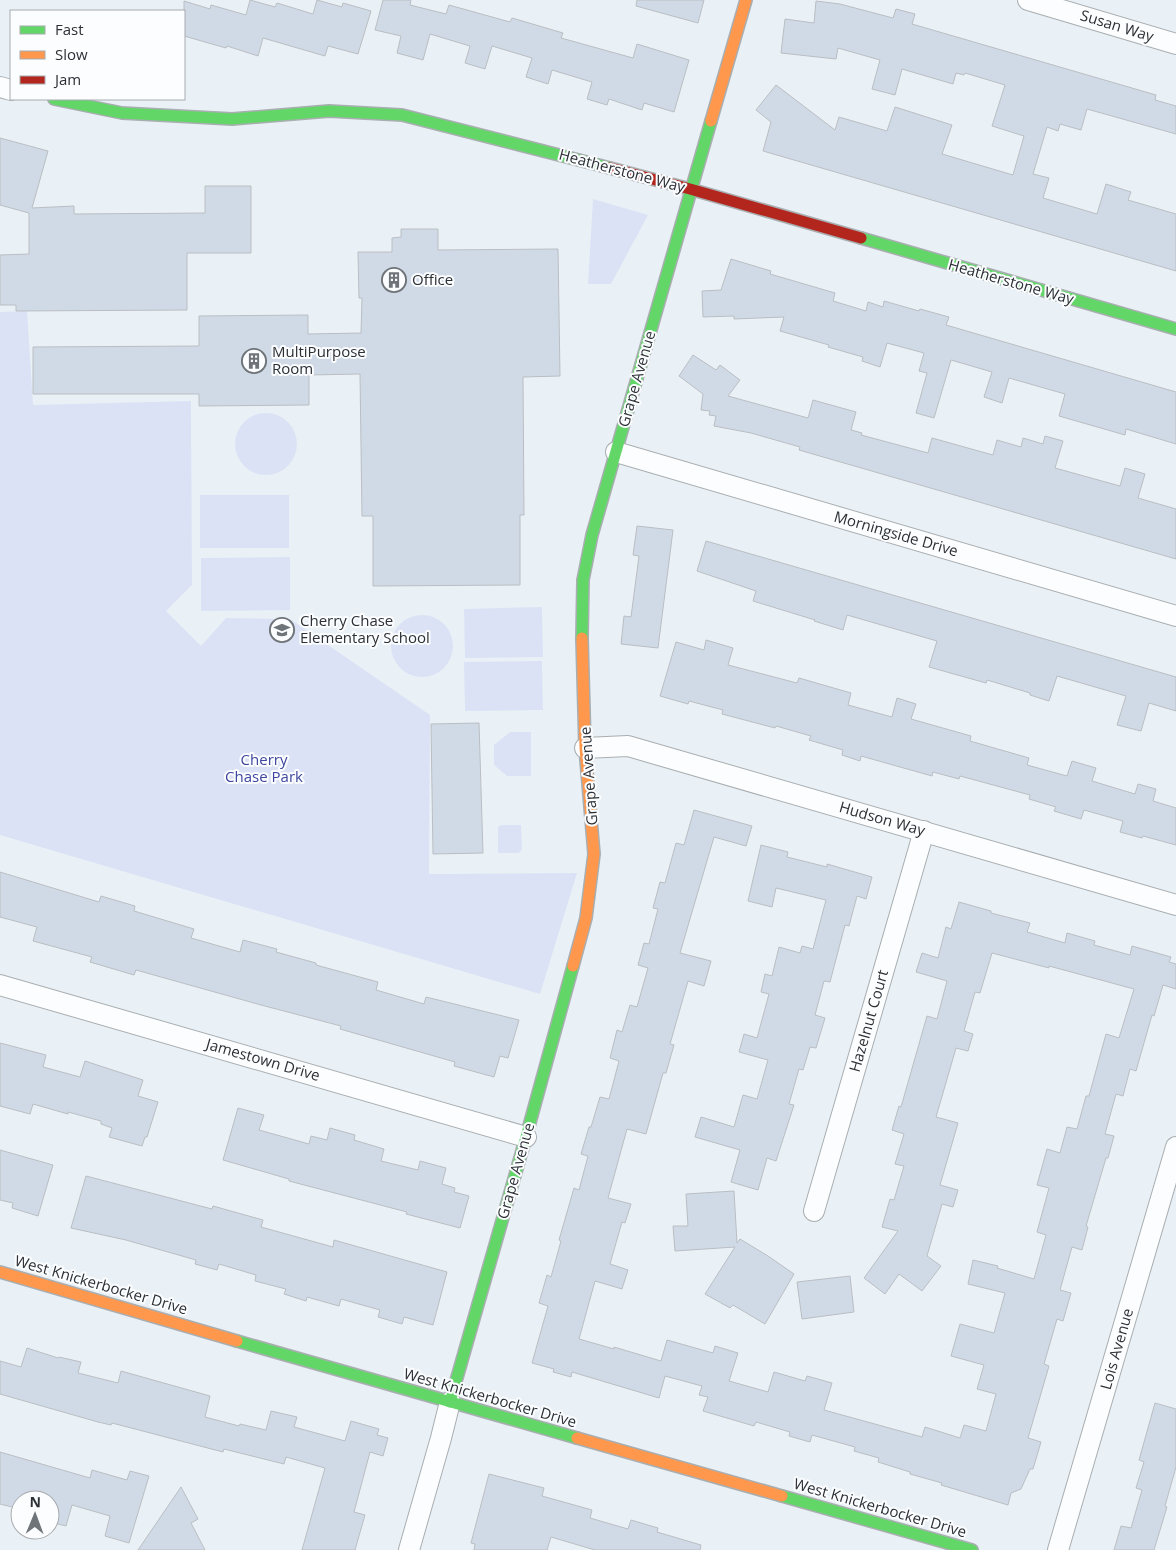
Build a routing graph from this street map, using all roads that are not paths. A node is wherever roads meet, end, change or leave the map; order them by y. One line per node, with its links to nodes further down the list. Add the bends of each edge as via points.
1 (746, 0): 5 (street, Grape Avenue)
2 (1028, 0): 3 (street, Susan Way)
3 (1176, 44)
4 (59, 100): 5 (street, Heatherstone Way, via 122,113 232,119 329,111 402,115)
5 (690, 189): 6 (street, Heatherstone Way); 7 (street, Grape Avenue)
6 (1176, 329)
7 (616, 452): 8 (street, Morningside Drive); 9 (street, Grape Avenue, via 592,535 583,580)
8 (1176, 616)
9 (586, 748): 10 (street, Hudson Way, via 628,746); 13 (street, Grape Avenue, via 594,854 586,918)
10 (924, 831): 11 (street, Hudson Way); 15 (street, Hazelnut Court)
11 (1176, 905)
12 (0, 985): 13 (street, Jamestown Drive)
13 (526, 1137): 17 (street, Grape Avenue)
14 (1176, 1147): 20 (street, Lois Avenue)
15 (814, 1211)
16 (0, 1272): 17 (street, West Knickerbocker Drive)
17 (450, 1402): 18 (street, Grape Avenue); 19 (street, West Knickerbocker Drive)
18 (409, 1550)
19 (972, 1550)
20 (1058, 1550)

